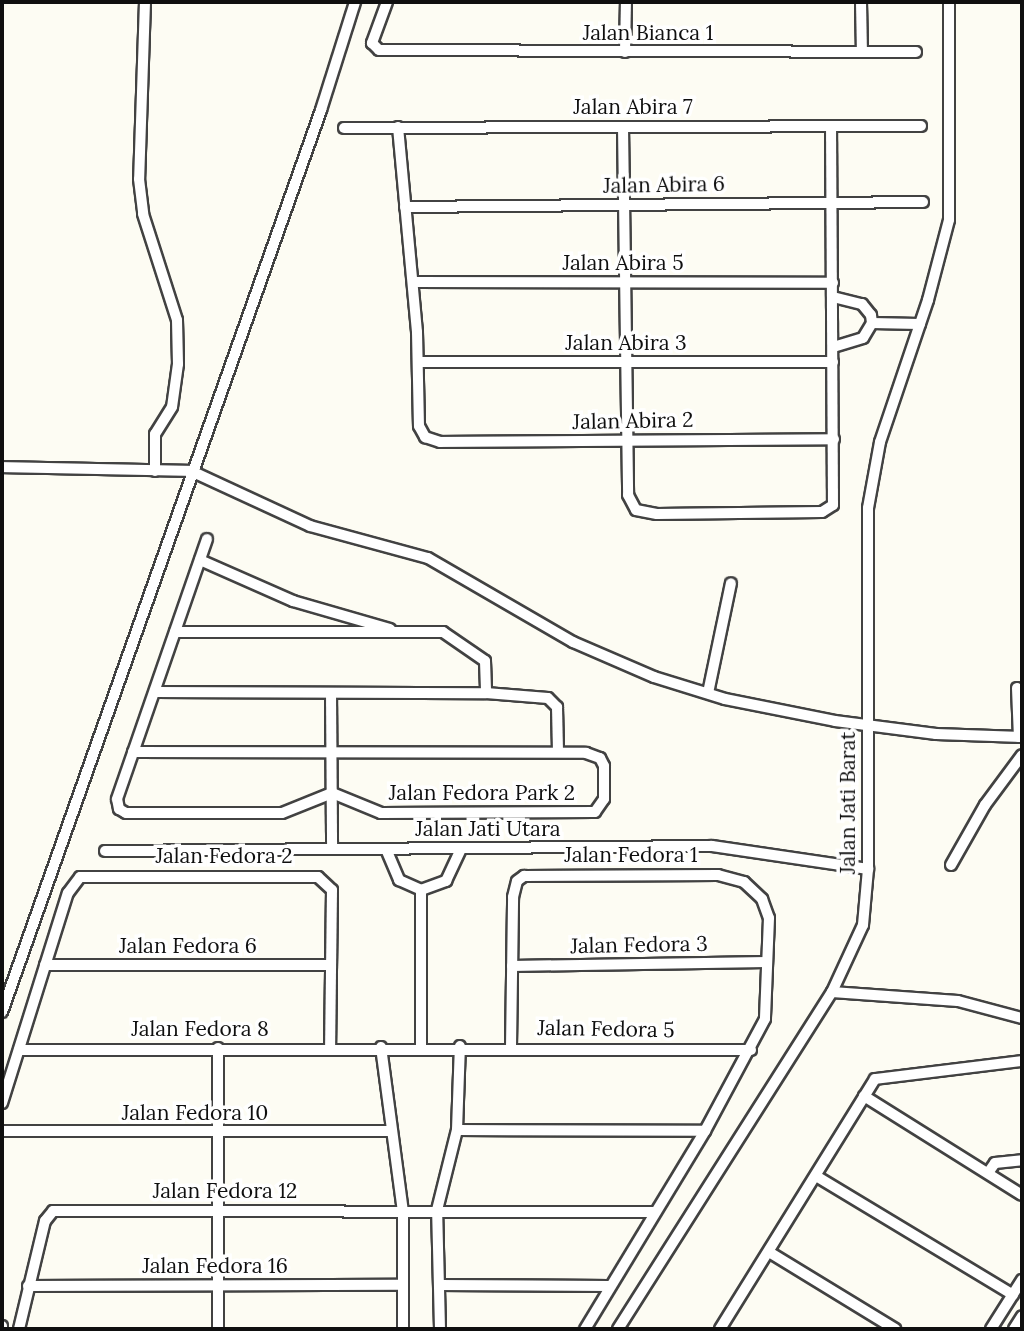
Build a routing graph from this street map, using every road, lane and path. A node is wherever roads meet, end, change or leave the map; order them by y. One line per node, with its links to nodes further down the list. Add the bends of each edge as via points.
1 (145, 2): 32 (street, via 139,179 147,228 177,320 177,391 155,434)
2 (355, 2): 33 (street, via 321,110)
3 (387, 2): 7 (street, Jalan Bianca 1, via 372,43 379,50)
4 (626, 2): 7 (street)
5 (861, 2): 8 (street)
6 (948, 2): 24 (street, Jalan Jati Barat, via 949,220)
7 (625, 52): 8 (street, Jalan Bianca 1)
8 (862, 52): 9 (street, Jalan Bianca 1)
9 (916, 52)
10 (831, 126): 11 (street, Jalan Abira 7); 13 (street, Jalan Abira 7); 16 (street)
11 (921, 126)
12 (398, 127): 13 (street, Jalan Abira 7); 14 (street, Jalan Abira 7); 18 (street)
13 (623, 127): 17 (street)
14 (344, 128)
15 (923, 202): 16 (street, Jalan Abira 6)
16 (832, 203): 17 (street, Jalan Abira 6); 21 (street)
17 (624, 205): 18 (street, Jalan Abira 6); 20 (street)
18 (405, 207): 19 (street)
19 (412, 282): 20 (street, Jalan Abira 5); 26 (street)
20 (624, 282): 21 (street, Jalan Abira 5); 27 (street)
21 (833, 284): 22 (street)
22 (833, 297): 23 (street, via 862,304); 25 (street)
23 (872, 323): 24 (street); 25 (street, via 863,338)
24 (920, 324): 44 (street, Jalan Jati Barat, via 880,442 868,508)
25 (833, 347): 28 (street)
26 (418, 362): 27 (street, Jalan Abira 3); 30 (street, Jalan Abira 2, via 419,426 432,441)
27 (625, 362): 28 (street, Jalan Abira 3); 30 (street)
28 (833, 362): 29 (street)
29 (834, 439): 30 (street, Jalan Abira 2); 30 (street, via 835,496 830,509 642,513 628,495)
30 (625, 441)
31 (2, 467): 32 (street)
32 (155, 471): 33 (street)
33 (191, 471): 43 (street, via 310,526 428,558 573,642 643,673); 63 (street)
34 (207, 539): 35 (street)
35 (200, 560): 37 (street); 38 (street, via 293,601)
36 (731, 583): 43 (street)
37 (175, 632): 38 (street); 40 (street)
38 (401, 632): 42 (street, via 443,632 485,661)
39 (1017, 688): 45 (street)
40 (155, 692): 41 (street); 47 (street)
41 (331, 692): 42 (street); 48 (street)
42 (486, 692): 46 (street, via 548,698 557,707)
43 (708, 693): 44 (street)
44 (867, 726): 45 (street); 56 (street, Jalan Jati Barat)
45 (1021, 737)
46 (558, 751): 48 (street); 50 (street, Jalan Fedora Park 2, via 600,758 604,799 595,812 381,813)
47 (134, 752): 48 (street); 50 (street, via 117,799 119,809 126,813 282,813)
48 (332, 752): 50 (street)
49 (1022, 755): 55 (street, via 985,805)
50 (332, 793): 51 (street)
51 (332, 849): 52 (street, Jalan Jati Utara); 54 (street, Jalan Jati Utara)
52 (386, 849): 53 (street, Jalan Jati Utara); 57 (street, via 399,880)
53 (461, 849): 56 (street, Jalan Jati Utara, via 712,846); 57 (street, via 446,881)
54 (105, 851)
55 (951, 865)
56 (868, 869): 62 (street, Jalan Jati Barat, via 863,925)
57 (421, 890): 66 (street)
58 (767, 962): 61 (street, Jalan Fedora 3); 61 (street, Jalan Fedora 1, via 769,918 762,899 744,882 718,874 524,876 514,887); 72 (street, via 765,1019)
59 (46, 965): 60 (street, Jalan Fedora 6); 60 (street, Jalan Fedora 2, via 68,893 80,877 318,877 332,890); 71 (street)
60 (331, 965): 69 (street, Jalan Fedora 2)
61 (512, 966): 68 (street, Jalan Fedora 1)
62 (832, 992): 64 (street, via 958,1001); 103 (street, Jalan Jati Barat)
63 (2, 1012)
64 (1022, 1018)
65 (381, 1046): 66 (street, Jalan Fedora 8); 69 (street, Jalan Fedora 8); 78 (street)
66 (421, 1046): 67 (street, Jalan Fedora 5)
67 (460, 1046): 68 (street, Jalan Fedora 5); 76 (street)
68 (511, 1046): 72 (street, Jalan Fedora 5)
69 (330, 1047): 70 (street, Jalan Fedora 8)
70 (218, 1048): 71 (street, Jalan Fedora 8); 80 (street)
71 (19, 1050): 75 (street)
72 (751, 1050): 79 (street)
73 (1022, 1061): 74 (street, via 883,1075)
74 (864, 1096): 82 (street); 83 (street)
75 (2, 1102)
76 (457, 1130): 79 (street); 86 (street)
77 (2, 1131): 80 (street, Jalan Fedora 10)
78 (389, 1131): 80 (street, Jalan Fedora 10); 87 (street)
79 (705, 1131): 88 (street)
80 (219, 1132): 85 (street)
81 (1022, 1160): 82 (street, via 995,1163)
82 (988, 1173): 84 (street)
83 (816, 1176): 89 (street); 96 (street)
84 (1022, 1195)
85 (220, 1209): 87 (street, Jalan Fedora 12); 91 (street); 94 (street, Jalan Fedora 12, via 48,1215)
86 (438, 1210): 87 (street, Jalan Fedora 12); 88 (street, Jalan Fedora 12); 93 (street)
87 (403, 1211): 92 (street)
88 (655, 1212): 95 (street)
89 (769, 1252): 104 (street); 105 (street)
90 (1022, 1280): 96 (street)
91 (219, 1284): 92 (street, Jalan Fedora 16); 94 (street, Jalan Fedora 16); 99 (street)
92 (403, 1284): 100 (street)
93 (439, 1284): 95 (street); 101 (street)
94 (28, 1286): 98 (street)
95 (610, 1286): 102 (street)
96 (1013, 1295): 106 (street)
97 (1022, 1316): 107 (street)
98 (19, 1329)
99 (218, 1329)
100 (403, 1329)
101 (440, 1329)
102 (585, 1329)
103 (618, 1329)
104 (720, 1329)
105 (895, 1329)
106 (991, 1329)
107 (1014, 1329)

